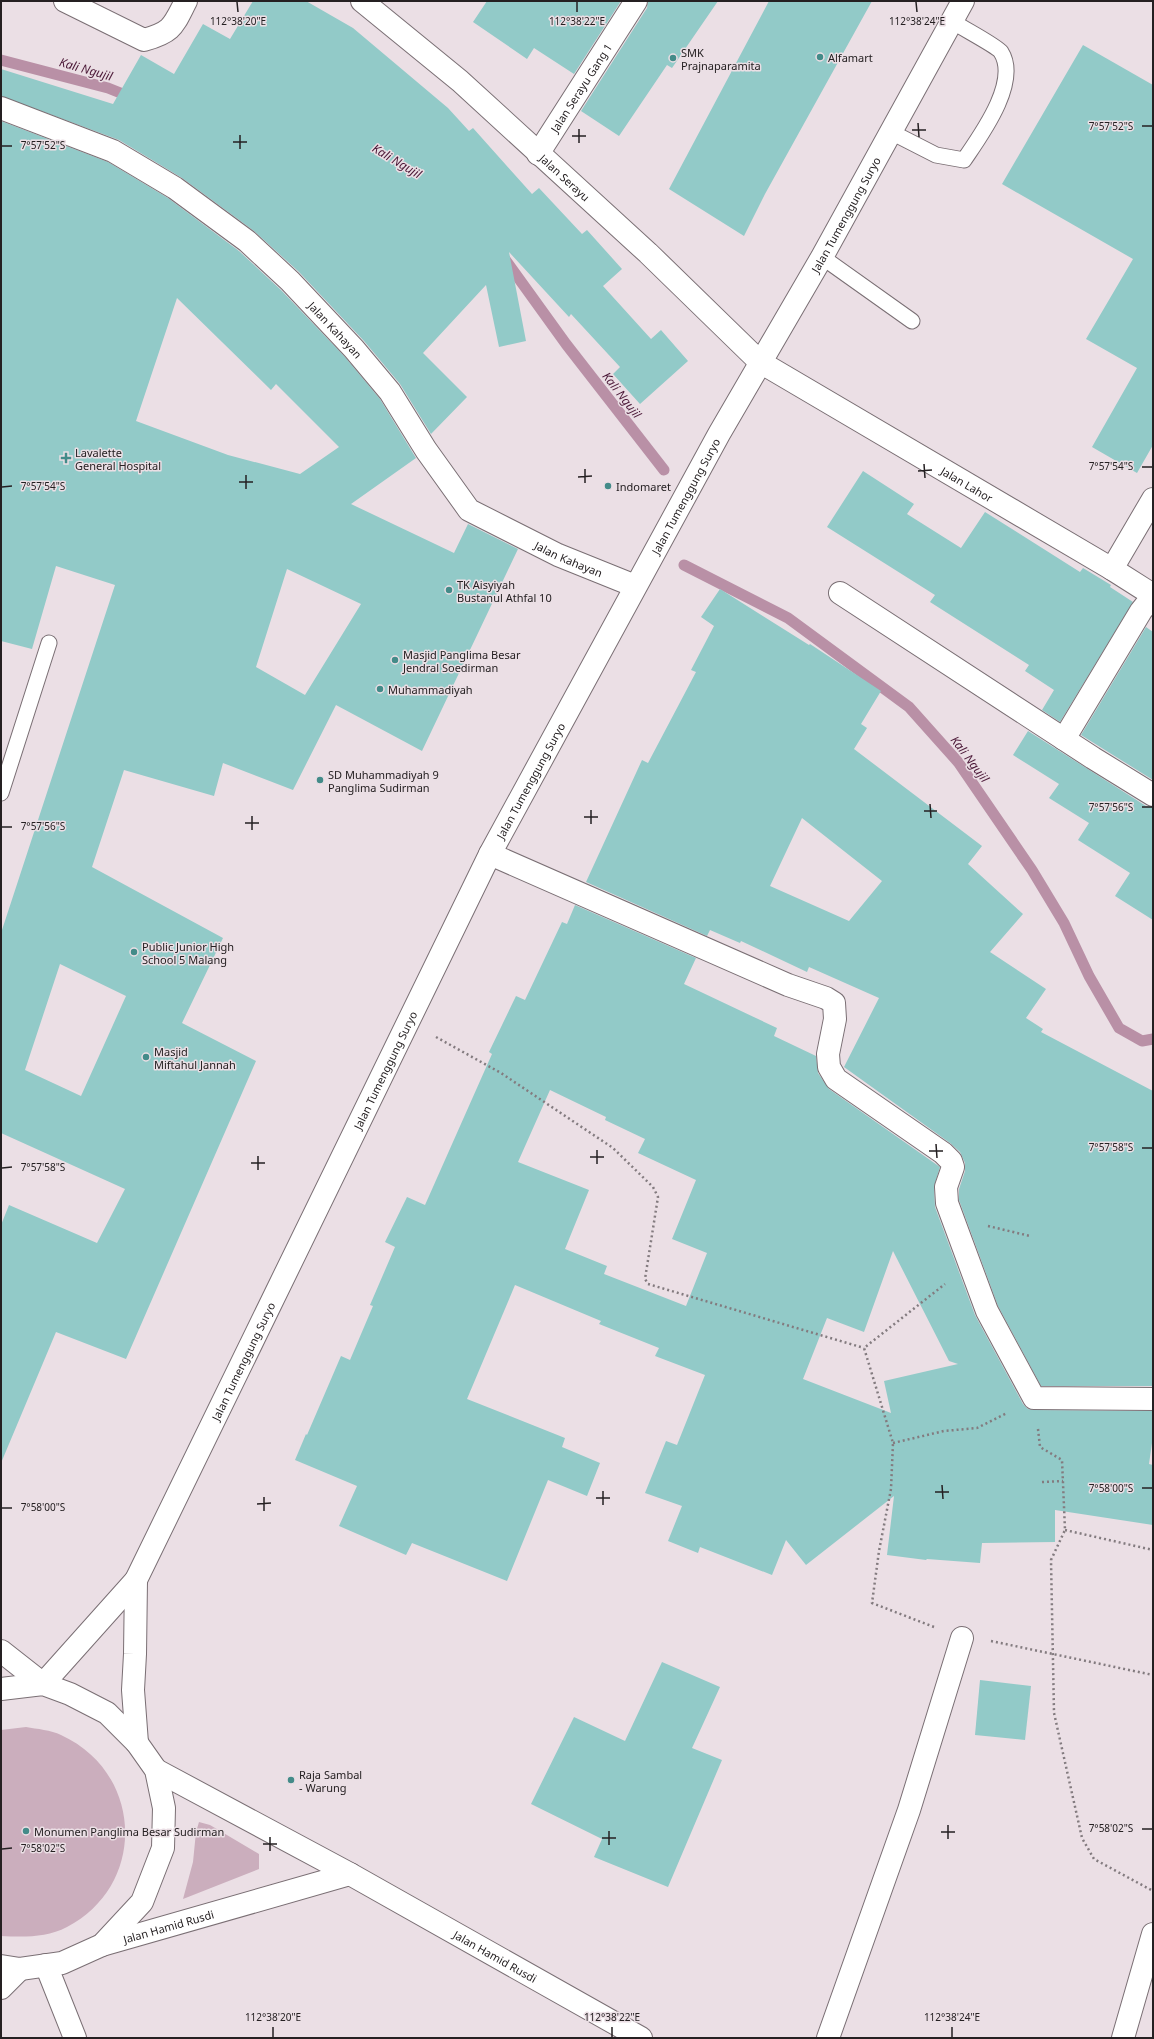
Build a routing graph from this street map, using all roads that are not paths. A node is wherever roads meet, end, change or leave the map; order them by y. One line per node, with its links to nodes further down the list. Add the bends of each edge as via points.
1 (65, 1): 2 (main road, via 144,40 159,36 171,28)
2 (186, 1)
3 (362, 1): 9 (main road, Jalan Serayu, via 460,82)
4 (636, 1): 9 (main road, Jalan Serayu Gang 1)
5 (963, 1): 6 (main road, Jalan Tumenggung Suryo)
6 (952, 21): 8 (main road, Jalan Tumenggung Suryo); 8 (lane, via 1000,51 1006,76 1002,96 964,160 936,155)
7 (1, 108): 15 (main road, Jalan Kahayan, via 113,151 175,188 241,237 290,281 354,349 390,392 426,450 469,510 558,555)
8 (890, 132): 10 (main road, Jalan Tumenggung Suryo)
9 (538, 154): 12 (main road, Jalan Serayu, via 648,254)
10 (822, 257): 11 (lane); 12 (main road, Jalan Tumenggung Suryo)
11 (912, 321)
12 (760, 362): 14 (main road, Jalan Lahor); 15 (main road, Jalan Tumenggung Suryo)
13 (1153, 499): 14 (main road)
14 (1112, 569): 17 (main road, Jalan Lahor)
15 (635, 586): 22 (main road, Jalan Tumenggung Suryo)
16 (840, 593): 19 (main road)
17 (1153, 595): 19 (main road)
18 (49, 643): 20 (lane)
19 (1064, 739): 21 (main road)
20 (1, 793)
21 (1153, 795)
22 (490, 854): 23 (main road, via 834,1003 835,1019 828,1054 829,1067 836,1080 951,1161 953,1167 946,1187 946,1203 987,1311 1034,1398); 24 (main road, Jalan Tumenggung Suryo)
23 (1153, 1399)
24 (136, 1580): 27 (main road, Jalan Tumenggung Suryo); 29 (main road, Jalan Tumenggung Suryo, via 133,1690)
25 (962, 1638): 39 (main road, via 909,1810)
26 (1, 1651): 27 (main road)
27 (43, 1684): 28 (main road); 29 (main road, via 70,1694 107,1713)
28 (1, 1689)
29 (137, 1743): 30 (main road)
30 (156, 1770): 31 (main road, Jalan Hamid Rusdi); 33 (main road, via 164,1808 163,1848 142,1902)
31 (350, 1874): 33 (main road, Jalan Hamid Rusdi); 38 (main road, Jalan Hamid Rusdi)
32 (1153, 1934): 40 (main road)
33 (102, 1945): 34 (main road, via 62,1963)
34 (46, 1965): 35 (main road); 37 (main road)
35 (10, 1967): 36 (main road)
36 (1, 1988)
37 (75, 2038)
38 (641, 2038)
39 (828, 2038)
40 (1123, 2038)

